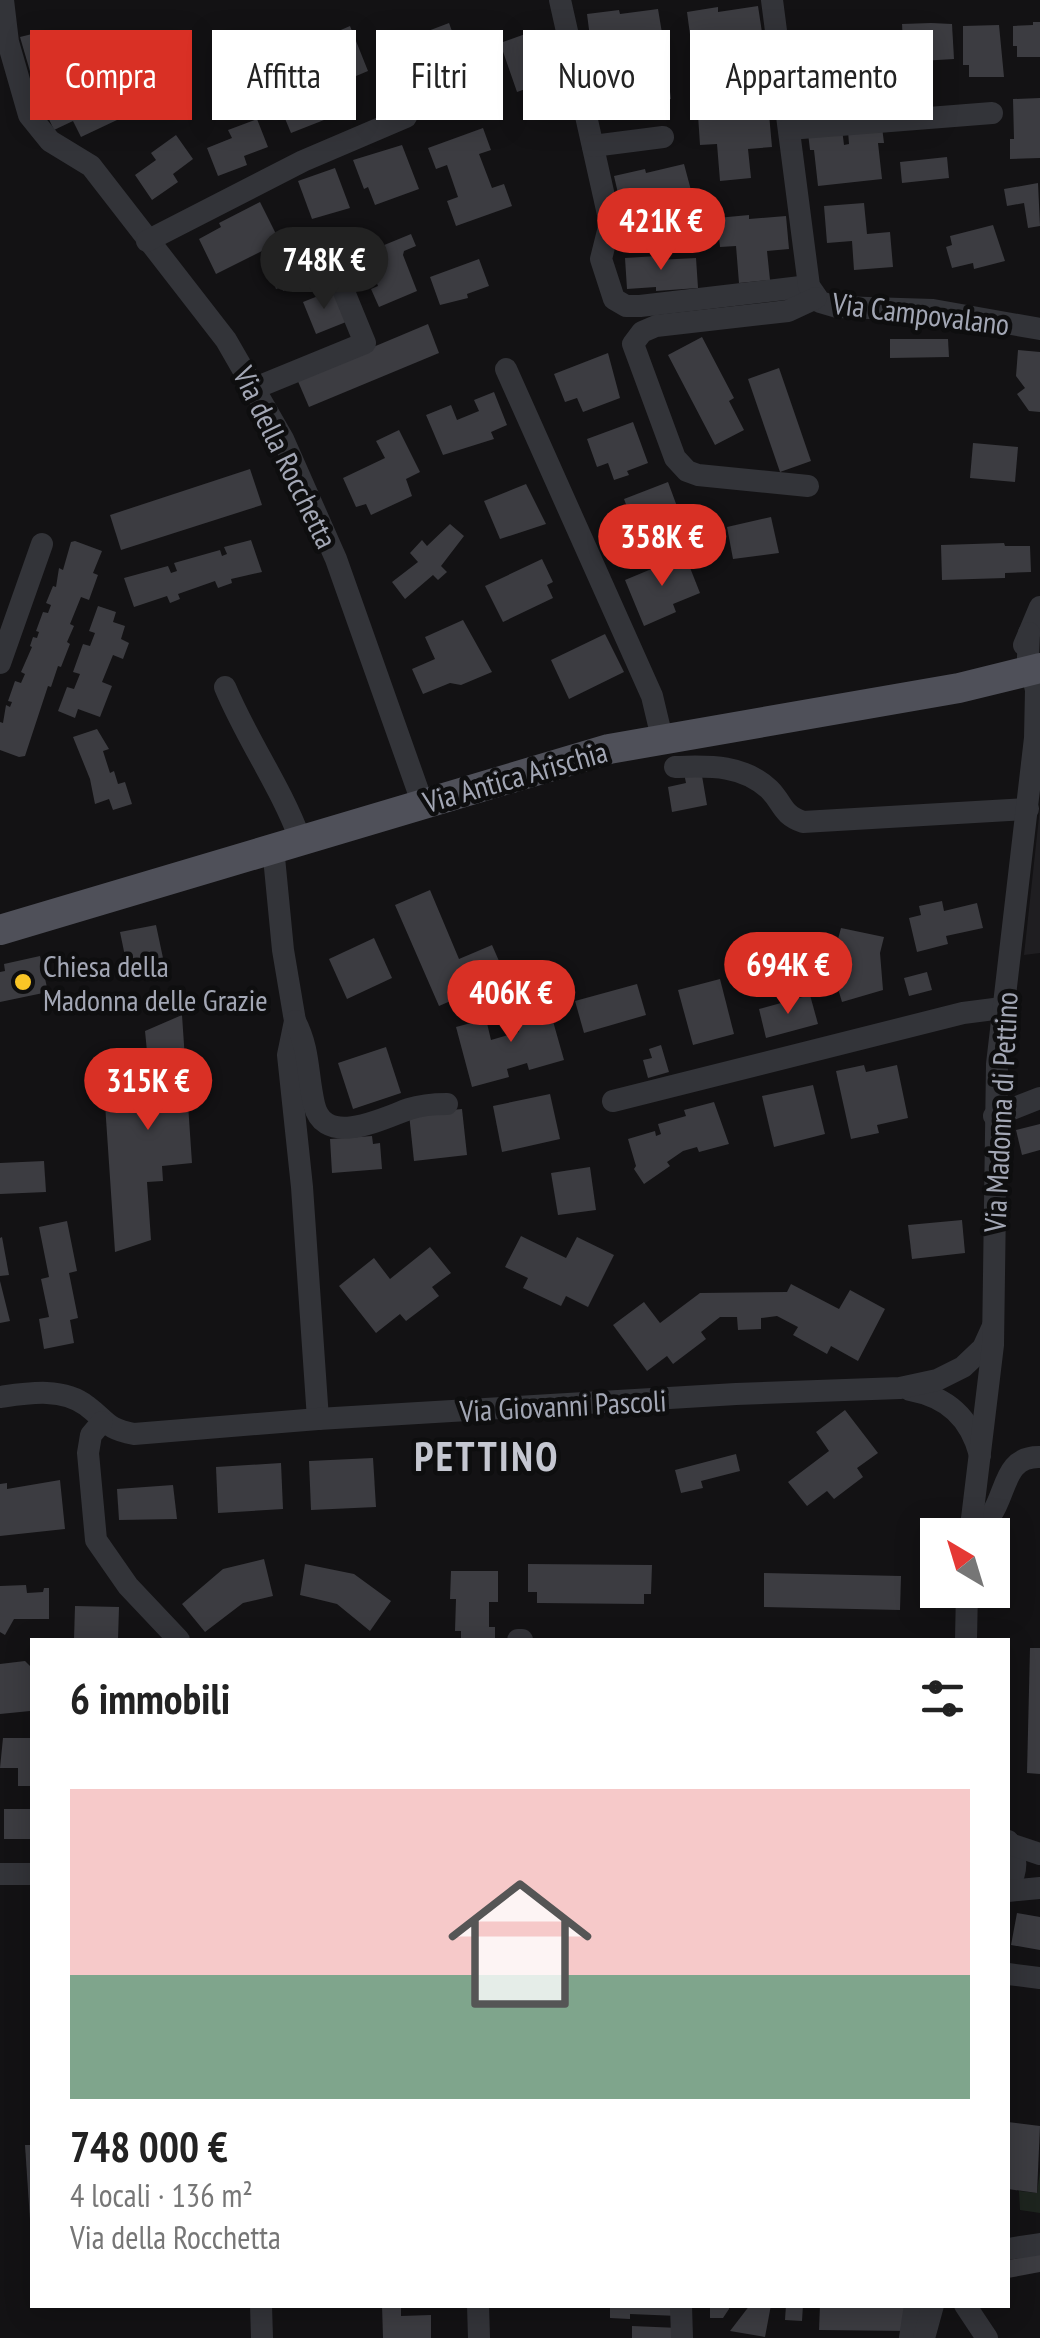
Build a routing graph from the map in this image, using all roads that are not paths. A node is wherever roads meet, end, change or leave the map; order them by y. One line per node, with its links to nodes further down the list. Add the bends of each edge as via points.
1 (3, 0): 11 (street, Via della Rocchetta, via 30,115 50,141 91,166)
2 (560, 0): 8 (street, Via Campovalano)
3 (772, 0): 6 (street, Via Campovalano)
4 (992, 113): 6 (street)
5 (399, 120): 11 (street, via 286,169)
6 (789, 129): 13 (street, Via Campovalano)
7 (663, 137): 8 (street)
8 (592, 146): 10 (street, Via Campovalano)
9 (682, 216): 10 (street)
10 (610, 224): 13 (street, Via Campovalano, via 601,258 610,293 620,304)
11 (147, 242): 16 (street, Via della Rocchetta, via 226,340)
12 (329, 255): 16 (street, via 365,343)
13 (813, 292): 14 (street, Via Campovalano, via 827,306 933,310); 17 (street, via 788,311 656,326 634,344 675,458 687,471)
14 (1040, 329)
15 (506, 369): 23 (street, via 652,696)
16 (255, 388): 25 (street, Via della Rocchetta, via 336,558)
17 (808, 486)
18 (42, 544): 20 (street)
19 (1040, 607): 21 (street, Via Madonna di Pettino, via 1029,633)
20 (0, 663)
21 (1032, 675): 23 (main road, Via Antica Arischia); 26 (street, Via Madonna di Pettino, via 1036,738)
22 (225, 687): 28 (street, via 286,803)
23 (662, 738): 25 (main road, Via Antica Arischia)
24 (675, 768): 26 (street, via 745,773 789,817 804,822)
25 (422, 802): 28 (main road, Via Antica Arischia)
26 (1028, 808): 27 (street, Via Madonna di Pettino)
27 (1032, 836): 30 (street, Via Madonna di Pettino)
28 (286, 843): 29 (main road, Via Antica Arischia); 31 (street, via 283,950)
29 (0, 930)
30 (1002, 1008): 33 (street); 35 (street, Via Madonna di Pettino)
31 (295, 1021): 34 (street, via 306,1042 314,1109 322,1120 355,1127); 42 (street, via 288,1055)
32 (1040, 1098): 35 (street)
33 (613, 1101)
34 (447, 1104)
35 (994, 1116): 36 (street, Via Madonna di Pettino)
36 (993, 1326): 37 (street, Via Giovanni Pascoli, via 983,1348); 39 (street, Via Madonna di Pettino)
37 (950, 1374): 38 (street, Via Giovanni Pascoli); 39 (street, via 971,1376)
38 (900, 1388): 41 (street, Via Giovanni Pascoli); 42 (street, Via Giovanni Pascoli)
39 (990, 1395): 41 (street, via 967,1407); 45 (street, Via Madonna di Pettino)
40 (0, 1397): 43 (street, Via Giovanni Pascoli, via 52,1393 84,1403)
41 (949, 1404): 45 (street, via 967,1425)
42 (318, 1419): 43 (street, Via Giovanni Pascoli, via 134,1434)
43 (102, 1422): 49 (street, via 88,1453 96,1540)
44 (1040, 1457): 47 (street, via 1013,1467)
45 (980, 1459): 46 (street, Via Madonna di Pettino)
46 (973, 1518)
47 (987, 1518)
48 (967, 1608): 50 (street)
49 (177, 1638)
50 (966, 1638)
51 (1010, 1843): 53 (street)
52 (1010, 1848): 56 (street, via 1016,1868)
53 (1040, 1854)
54 (0, 1874): 55 (street)
55 (30, 1874)
56 (1010, 1884)
57 (1040, 1888): 58 (street)
58 (1010, 1889)
59 (1010, 1974): 60 (street)
60 (1040, 1978)
61 (1040, 2244): 62 (street)
62 (1010, 2248)
63 (261, 2308): 70 (street)
64 (478, 2308): 71 (street)
65 (682, 2308): 72 (street)
66 (915, 2308): 73 (street)
67 (933, 2308): 74 (street)
68 (934, 2308): 75 (street)
69 (967, 2308): 76 (street)
70 (262, 2338)
71 (478, 2338)
72 (682, 2338)
73 (910, 2338)
74 (924, 2338)
75 (938, 2338)
76 (988, 2338)

